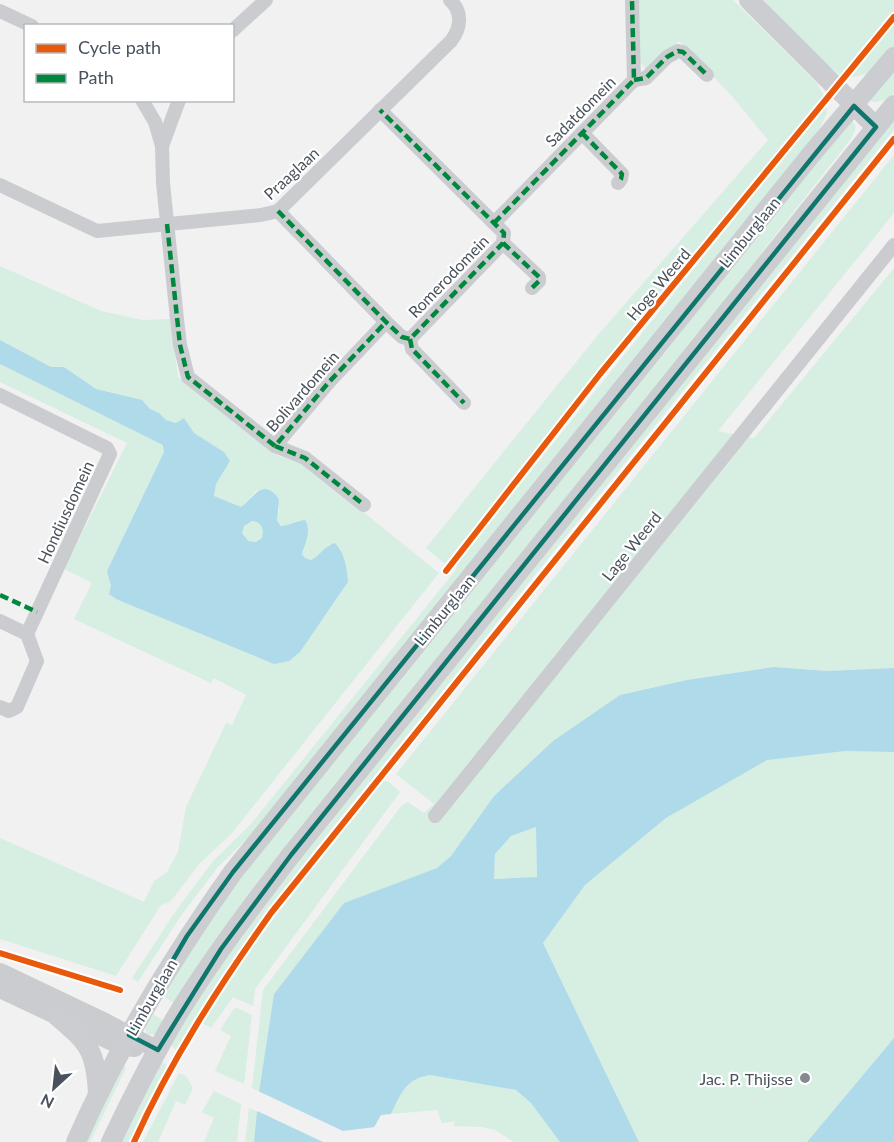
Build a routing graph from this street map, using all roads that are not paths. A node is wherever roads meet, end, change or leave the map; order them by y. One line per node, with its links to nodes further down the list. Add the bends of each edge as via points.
1 (266, 0): 7 (street)
2 (450, 0): 15 (street, Praaglaan, via 459,14 456,34)
3 (632, 0): 10 (street, Sadatdomein)
4 (749, 0): 14 (main road)
5 (0, 10): 6 (street)
6 (28, 24)
7 (234, 30)
8 (894, 57): 14 (main road)
9 (707, 75): 10 (street, via 678,51 646,78)
10 (634, 80): 17 (street, Sadatdomein)
11 (143, 102): 18 (street, via 155,122)
12 (177, 102): 18 (street)
13 (894, 105): 16 (main road)
14 (854, 106): 16 (main road); 40 (main road, Limburglaan, via 232,872 154,989)
15 (380, 110): 21 (street, Praaglaan); 22 (street, Romerodomein)
16 (876, 127): 41 (main road, Limburglaan, via 291,855 221,948)
17 (582, 133): 19 (street, via 622,174); 22 (street, Sadatdomein)
18 (162, 146): 23 (street, Bolivardomein)
19 (618, 183)
20 (0, 185): 23 (street, Praaglaan, via 97,231)
21 (278, 211): 23 (street, Praaglaan); 27 (street, Romerodomein)
22 (494, 223): 24 (street, Romerodomein, via 504,233)
23 (167, 225): 31 (street, Bolivardomein, via 180,345 189,377)
24 (503, 243): 26 (street, via 539,277); 28 (street, Romerodomein)
25 (894, 245): 36 (street, Lage Weerd)
26 (532, 288)
27 (386, 322): 28 (street, Romerodomein); 31 (street, Bolivardomein)
28 (410, 339): 30 (street, via 412,349)
29 (0, 395): 34 (street, Hondiusdomein, via 107,448 110,454)
30 (464, 403)
31 (275, 446): 32 (street, via 305,458)
32 (364, 506)
33 (0, 621): 34 (street)
34 (27, 634): 35 (street, via 37,661 17,707 9,711)
35 (0, 707)
36 (435, 816)
37 (0, 972): 40 (street)
38 (0, 988): 39 (street)
39 (57, 1016): 40 (street); 42 (main road, via 88,1046)
40 (126, 1041): 41 (street); 42 (main road, Limburglaan)
41 (158, 1050): 44 (main road, Limburglaan)
42 (98, 1094): 43 (main road, Limburglaan)
43 (76, 1142)
44 (111, 1142)

